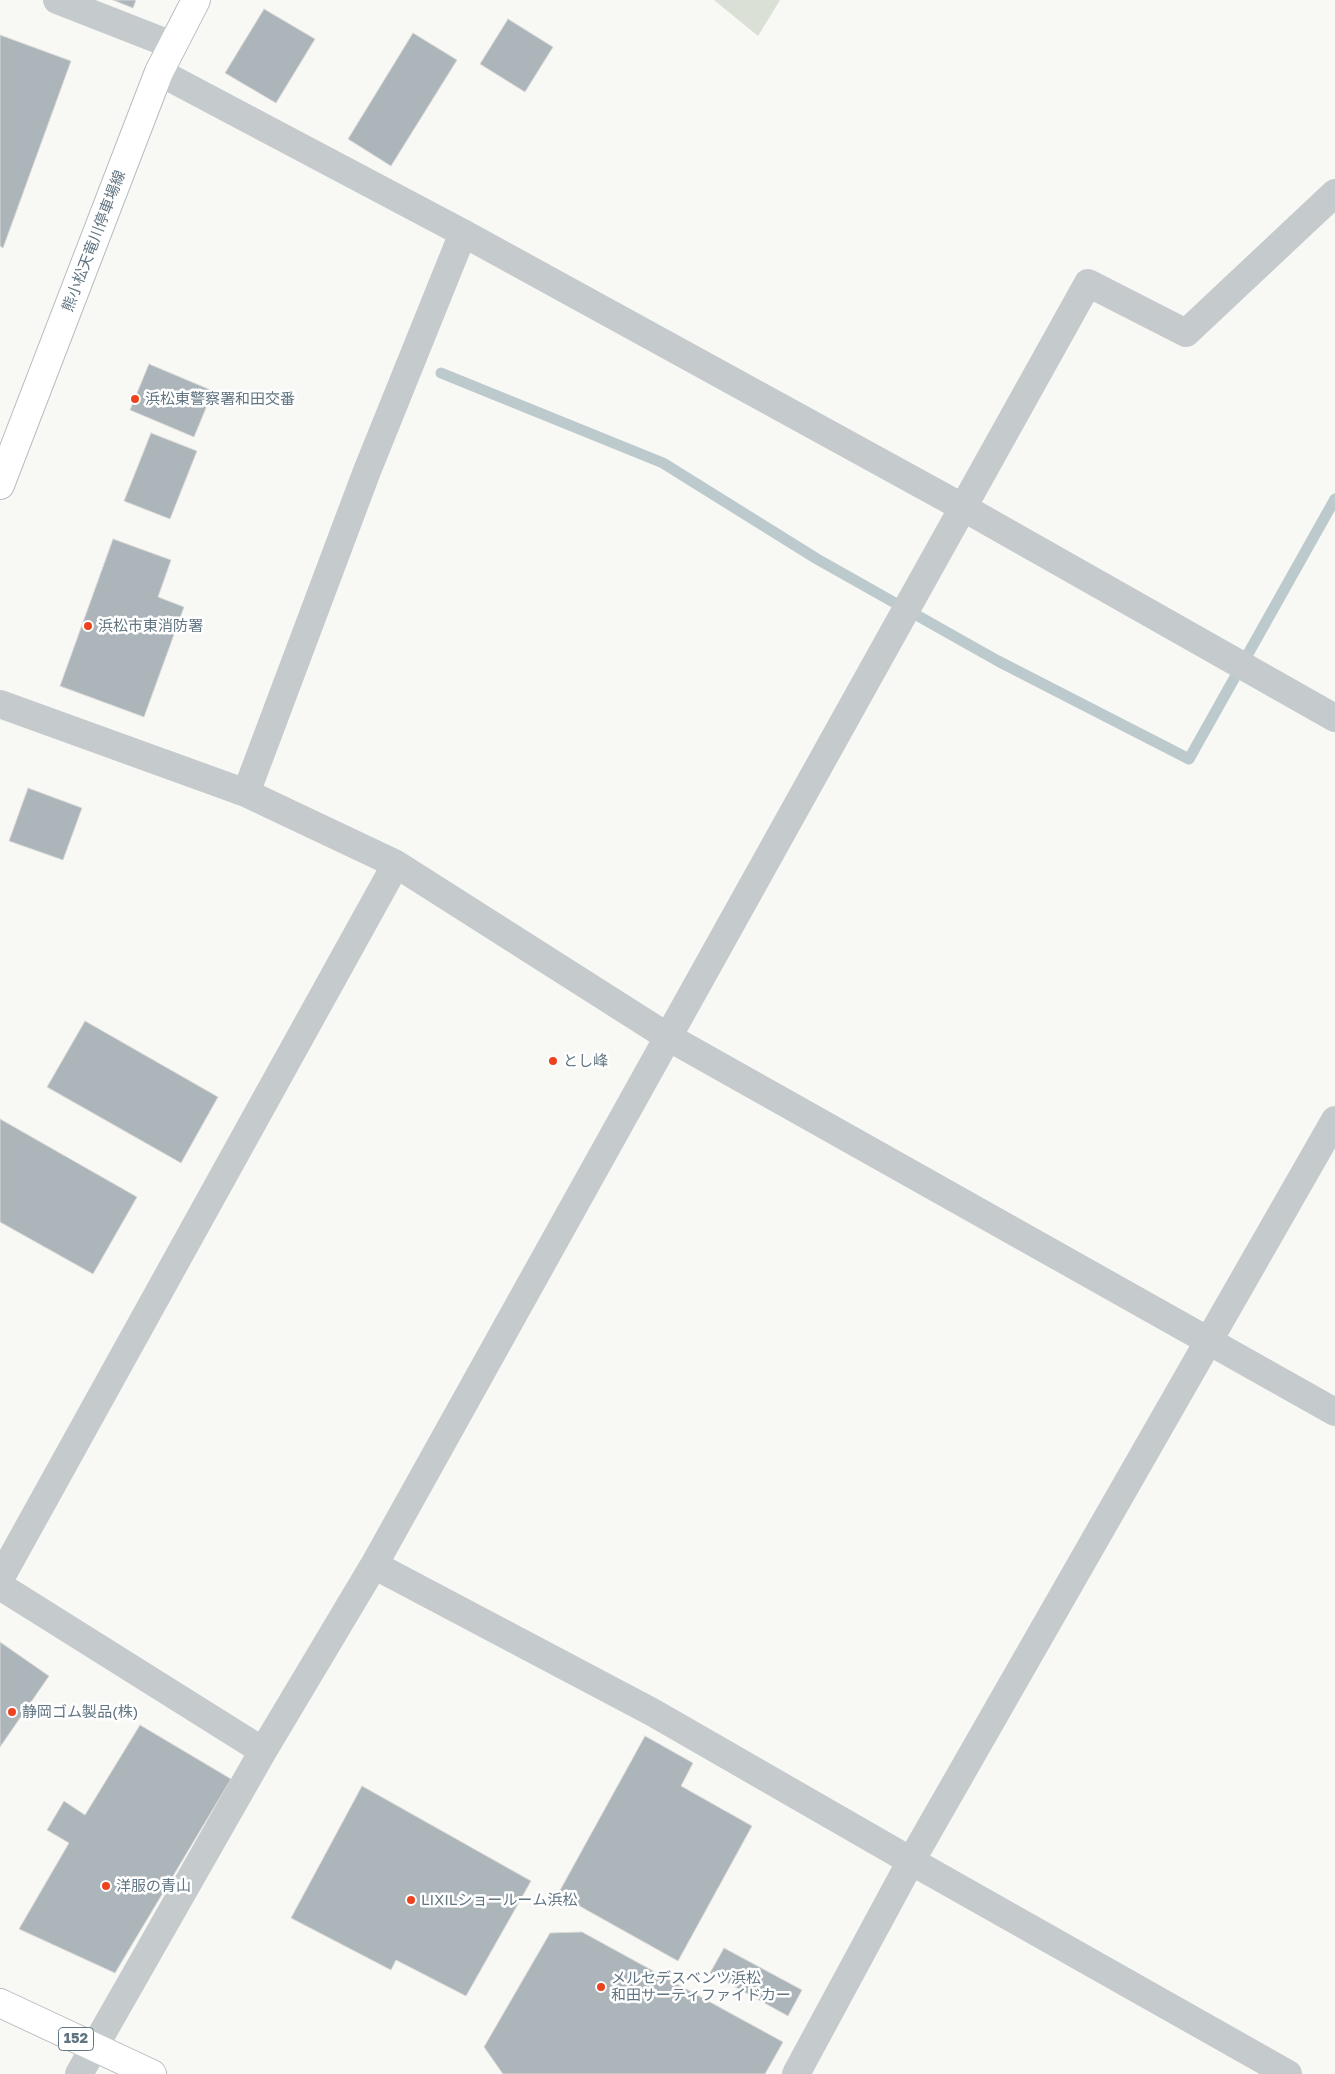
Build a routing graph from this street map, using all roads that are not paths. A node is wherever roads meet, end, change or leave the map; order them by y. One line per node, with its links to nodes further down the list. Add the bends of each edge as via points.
1 (57, 0): 3 (street)
2 (196, 0): 3 (main road, 熊小松天竜川停車場線)
3 (172, 44): 4 (main road, 熊小松天竜川停車場線)
4 (159, 72): 6 (street); 7 (main road, 熊小松天竜川停車場線)
5 (1335, 193): 8 (street, via 1186,333 1088,283)
6 (463, 233): 8 (street); 11 (street, via 367,471)
7 (0, 485)
8 (964, 508): 10 (street); 13 (street)
9 (0, 704): 11 (street)
10 (1335, 718)
11 (246, 793): 12 (street)
12 (396, 864): 13 (street); 18 (street)
13 (668, 1037): 15 (street); 17 (street)
14 (1335, 1120): 15 (street)
15 (1208, 1341): 16 (street); 21 (street)
16 (1335, 1412)
17 (374, 1565): 20 (street); 21 (street, via 652,1712)
18 (0, 1579)
19 (0, 1586): 20 (street)
20 (263, 1751): 23 (street)
21 (910, 1861): 26 (street); 27 (street)
22 (0, 2003): 23 (main road, 152)
23 (94, 2048): 24 (street); 25 (main road, 152)
24 (79, 2074)
25 (152, 2074)
26 (796, 2074)
27 (1288, 2074)

